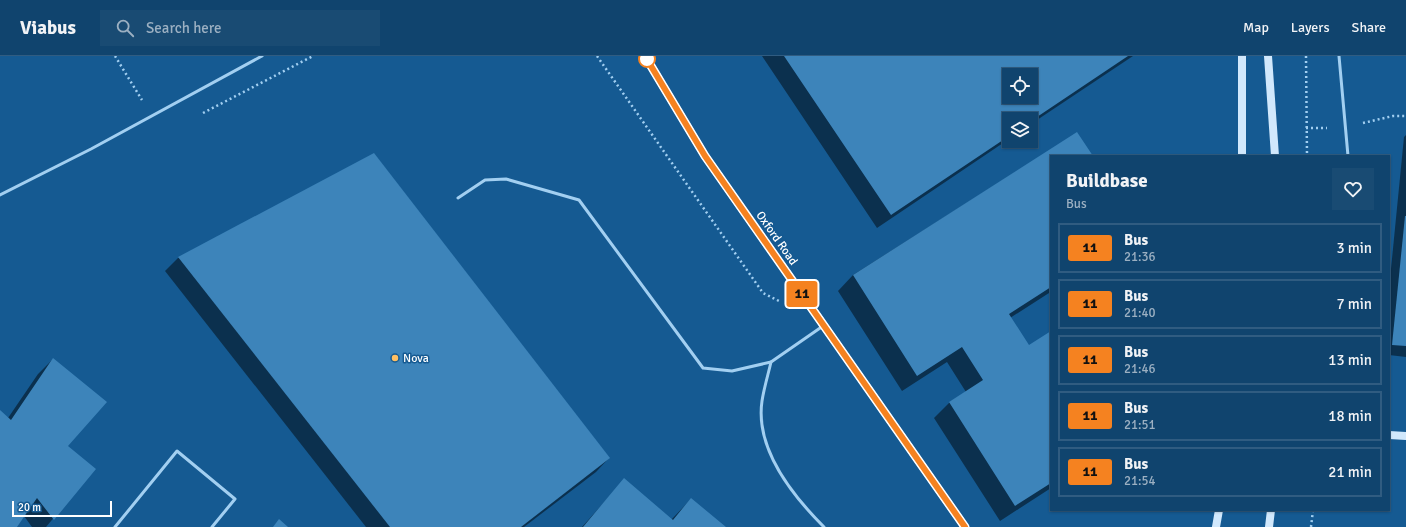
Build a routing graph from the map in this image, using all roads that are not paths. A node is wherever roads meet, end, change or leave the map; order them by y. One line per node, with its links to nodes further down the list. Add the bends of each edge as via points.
1 (262, 56): 9 (lane)
2 (645, 56): 11 (street, Oxford Road, via 705,156)
3 (1242, 56): 6 (street)
4 (1268, 56): 7 (street)
5 (1339, 56): 8 (lane)
6 (1242, 155)
7 (1275, 155)
8 (1348, 155)
9 (0, 195)
10 (458, 198): 12 (lane, via 485,180 506,179 579,200 703,368 732,371)
11 (824, 325): 12 (lane); 20 (street, Oxford Road)
12 (771, 362): 19 (lane, via 762,402 762,423 768,446 780,475 803,506)
13 (1390, 435): 14 (street)
14 (1406, 436)
15 (1219, 511): 21 (street)
16 (1271, 511): 22 (street)
17 (114, 527): 18 (lane, via 177,451 234,499)
18 (212, 527)
19 (824, 527)
20 (965, 527)
21 (1216, 527)
22 (1269, 527)

